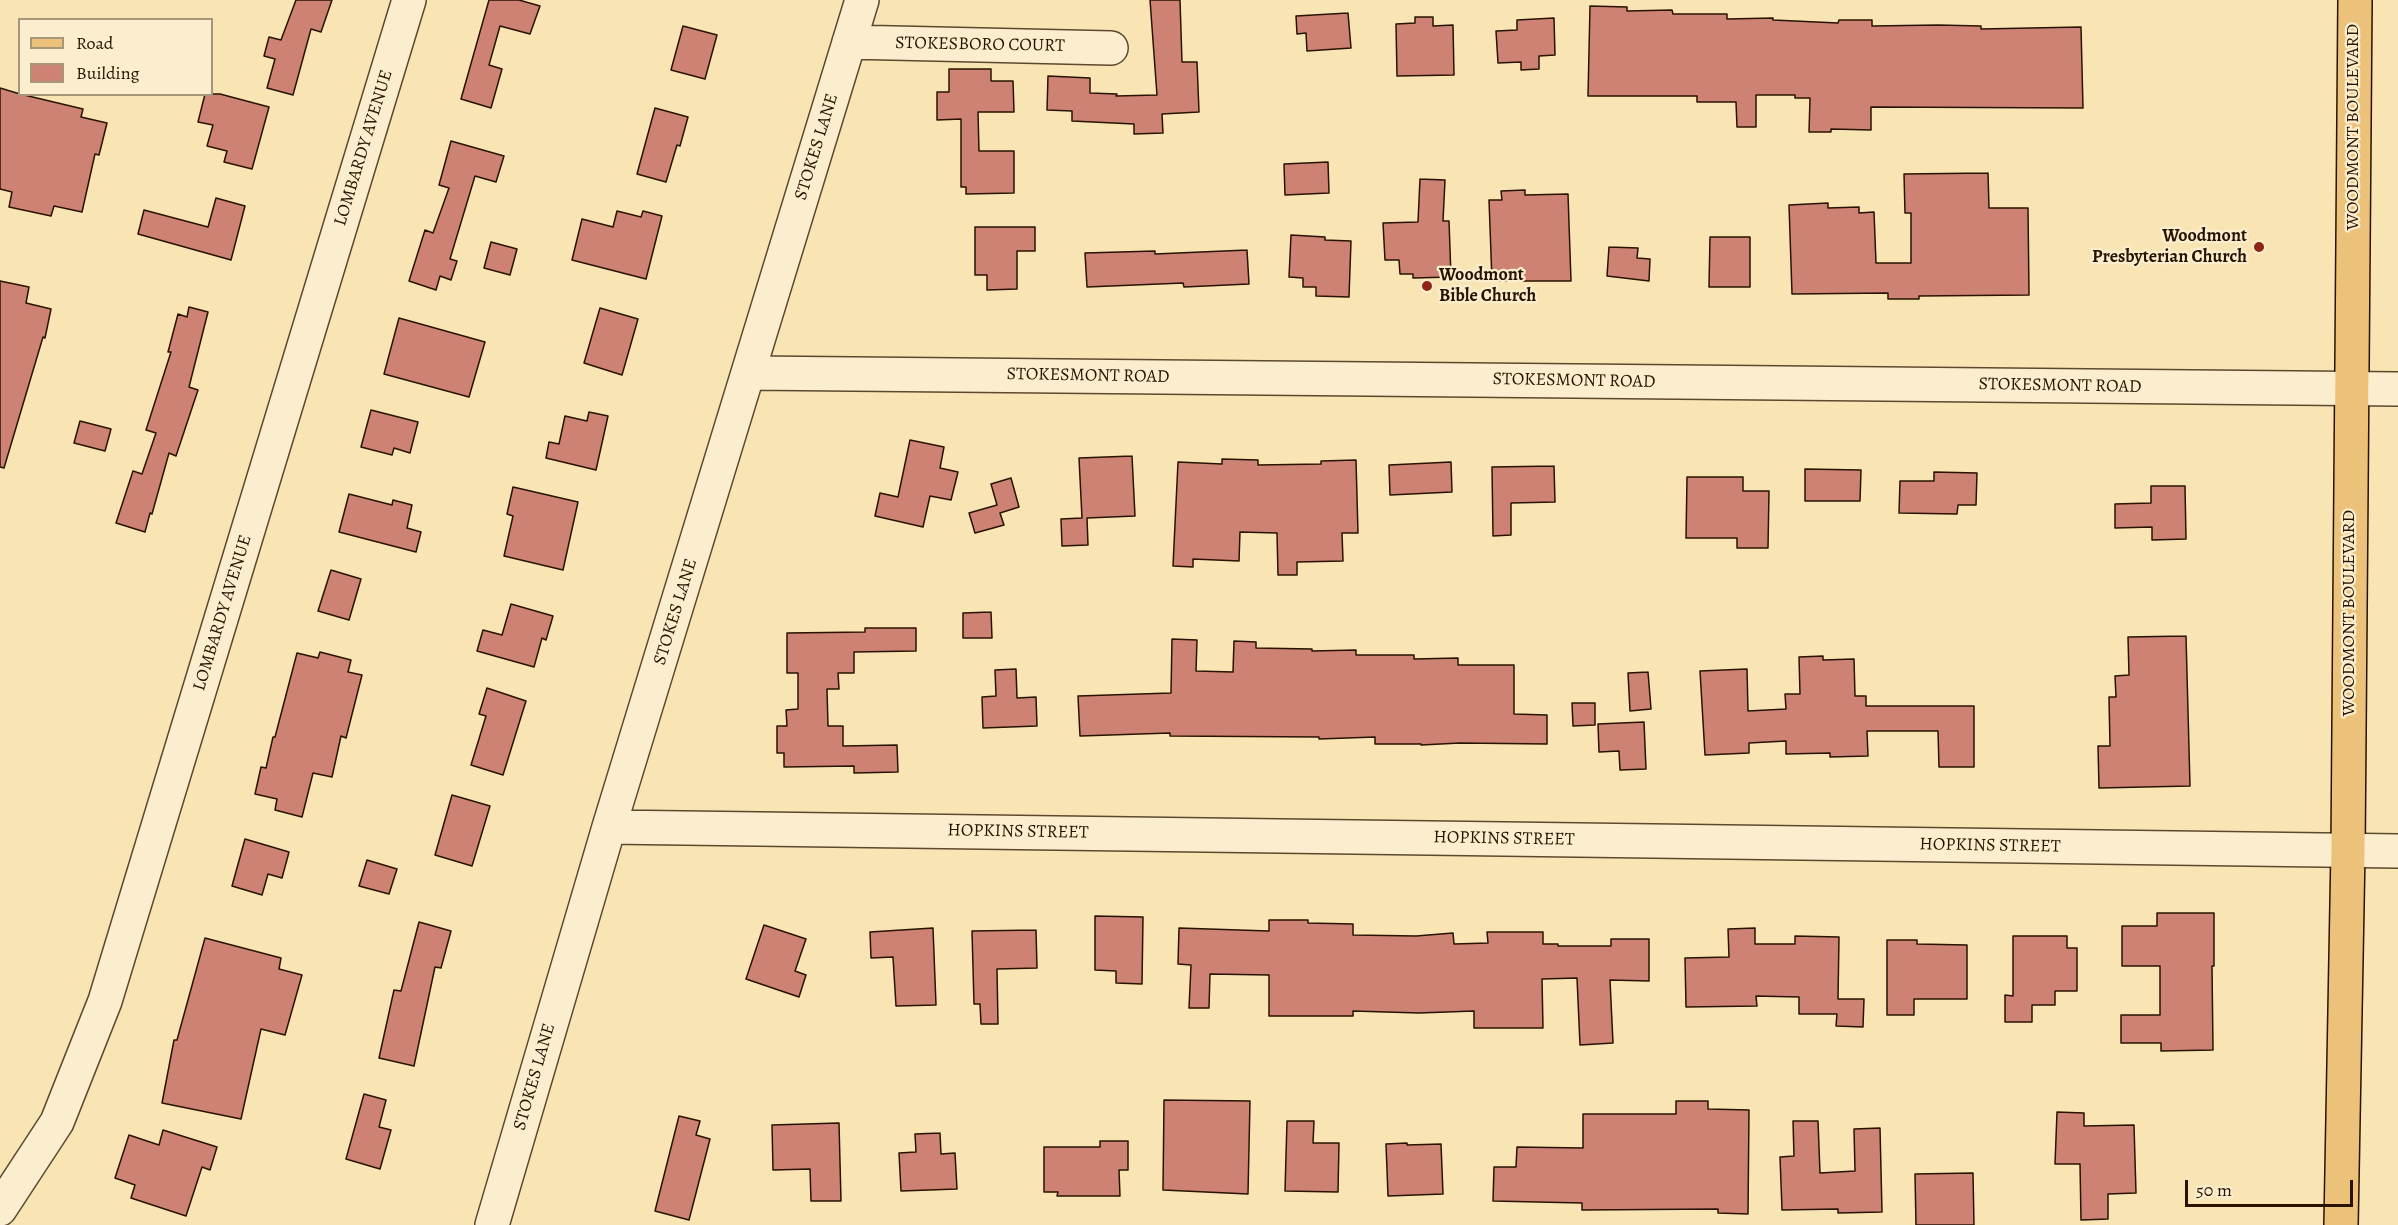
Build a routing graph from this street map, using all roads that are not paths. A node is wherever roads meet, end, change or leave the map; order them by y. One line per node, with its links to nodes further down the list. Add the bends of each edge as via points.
1 (410, 0): 12 (street, LOMBARDY AVENUE, via 105,1001 57,1122)
2 (862, 0): 4 (street, STOKES LANE)
3 (2355, 0): 7 (main road, WOODMONT BOULEVARD)
4 (849, 42): 5 (street, STOKESBORO COURT); 6 (street, STOKES LANE)
5 (1111, 48)
6 (750, 373): 7 (street, STOKESMONT ROAD); 9 (street, STOKES LANE)
7 (2351, 389): 8 (street, STOKESMONT ROAD); 10 (main road, WOODMONT BOULEVARD)
8 (2398, 389)
9 (609, 827): 10 (street, HOPKINS STREET); 13 (street, STOKES LANE)
10 (2348, 851): 11 (street, HOPKINS STREET); 14 (main road, WOODMONT BOULEVARD)
11 (2398, 851)
12 (0, 1209)
13 (492, 1225)
14 (2341, 1225)

